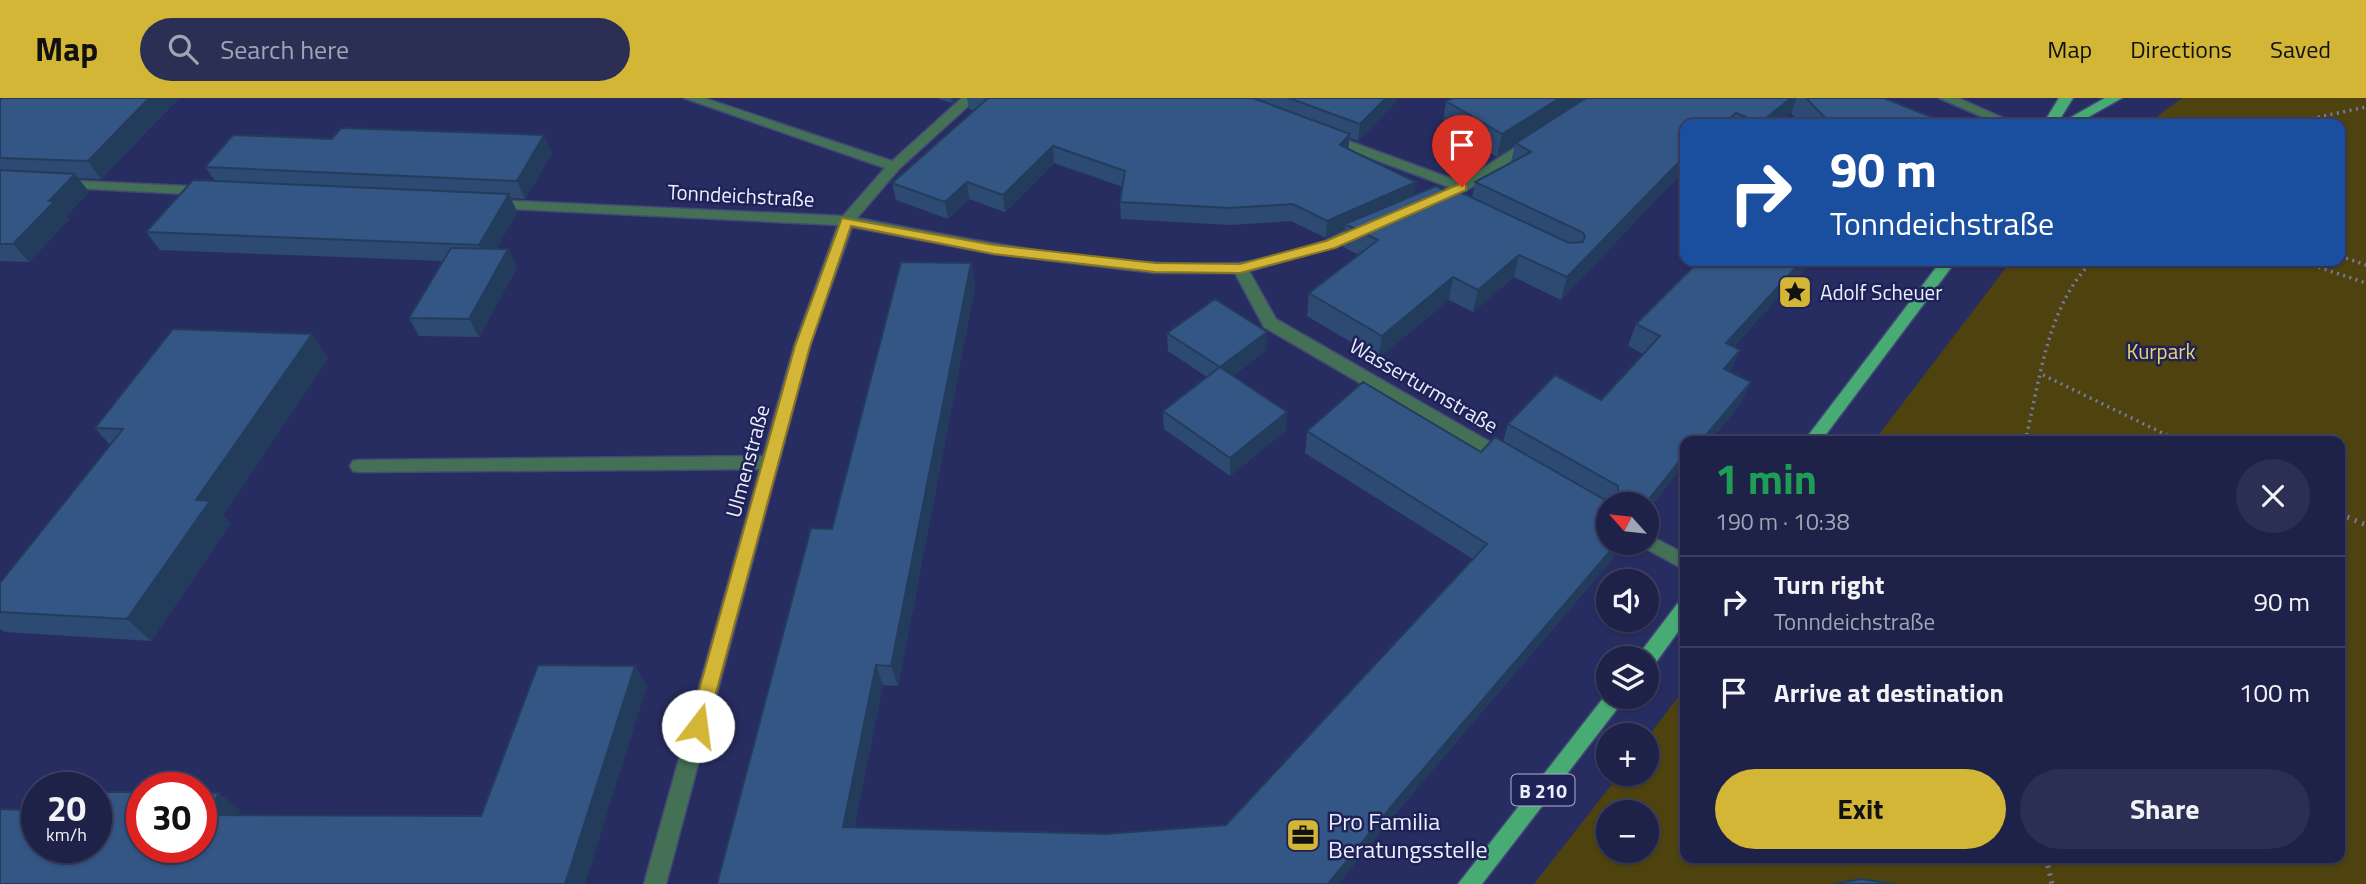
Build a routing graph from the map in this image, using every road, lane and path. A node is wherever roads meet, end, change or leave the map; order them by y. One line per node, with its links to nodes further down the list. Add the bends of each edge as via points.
1 (691, 98): 13 (street)
2 (970, 98): 13 (street, Ulmenstraße)
3 (1946, 98): 7 (street)
4 (2066, 98): 8 (main road)
5 (2115, 98): 9 (main road)
6 (2366, 107): 10 (path)
7 (1998, 119)
8 (2053, 119)
9 (2075, 119)
10 (2310, 119)
11 (1313, 132): 15 (street)
12 (1550, 132): 15 (street)
13 (894, 166): 21 (street, Ulmenstraße)
14 (42, 183): 16 (street)
15 (1462, 187): 17 (street)
16 (222, 191)
17 (1438, 197): 19 (street); 20 (street)
18 (472, 203): 21 (street, Tonndeichstraße)
19 (1414, 208)
20 (1462, 209)
21 (847, 220): 28 (street, Tonndeichstraße, via 994,250 1155,268); 34 (street, Ulmenstraße, via 802,346)
22 (1378, 223): 28 (street, Tonndeichstraße, via 1330,244)
23 (2345, 258): 24 (path)
24 (2366, 265)
25 (1944, 266): 31 (main road)
26 (2084, 266): 30 (path, via 2061,306)
27 (2315, 266): 29 (path)
28 (1240, 268): 36 (street, Wasserturmstraße, via 1270,323)
29 (2366, 283)
30 (2043, 376): 32 (path); 33 (path)
31 (1816, 436)
32 (2026, 436)
33 (2169, 436)
34 (771, 462): 35 (street); 45 (street, Ulmenstraße)
35 (359, 466)
36 (1524, 470)
37 (2345, 516): 38 (path)
38 (2366, 526)
39 (1659, 548): 40 (street)
40 (1680, 560)
41 (1680, 615): 42 (main road)
42 (1657, 646)
43 (1607, 709): 46 (main road, B 210)
44 (2047, 863): 47 (path)
45 (655, 884)
46 (1469, 884)
47 (2052, 884)

